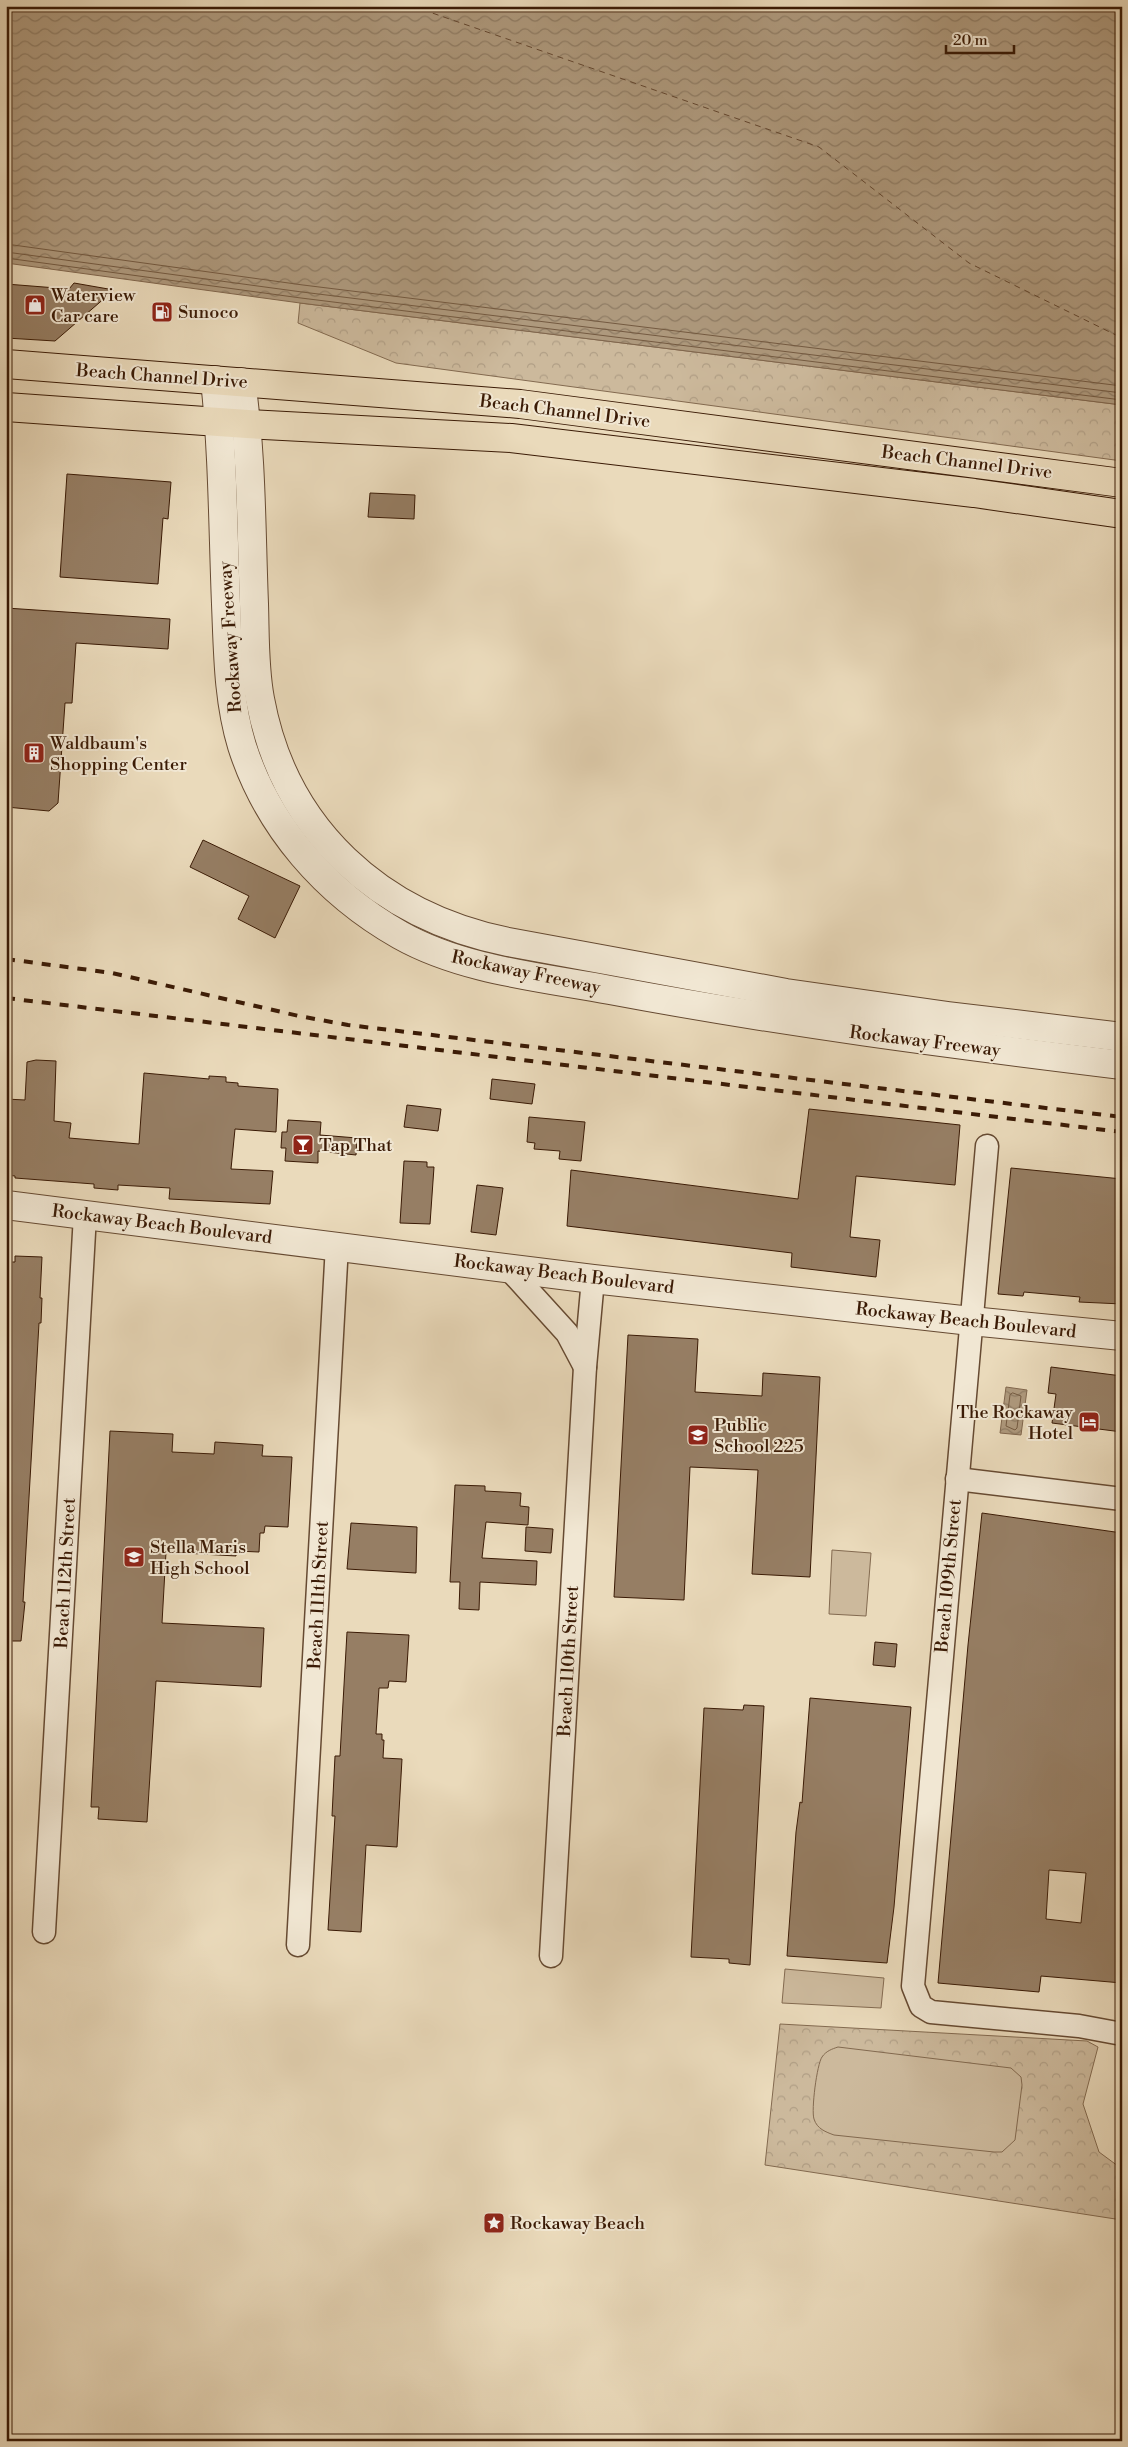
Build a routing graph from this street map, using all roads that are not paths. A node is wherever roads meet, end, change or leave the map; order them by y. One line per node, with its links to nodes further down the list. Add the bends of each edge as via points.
1 (6, 364): 2 (main road, Beach Channel Drive)
2 (228, 381): 4 (street, Rockaway Freeway); 5 (street, Rockaway Freeway); 6 (main road, Beach Channel Drive, via 539,406)
3 (6, 407): 4 (main road, Beach Channel Drive)
4 (220, 422): 5 (main road, Beach Channel Drive); 9 (street, Rockaway Freeway, via 229,675 243,749 264,797 300,852 329,884 366,914 402,936 439,952 542,978 822,1027)
5 (247, 424): 7 (main road, Beach Channel Drive, via 541,441); 8 (street, Rockaway Freeway, via 257,674 265,721 277,757 300,804 336,850 376,887 443,924 508,942 786,993)
6 (1122, 483)
7 (1122, 514)
8 (1122, 1037)
9 (1122, 1065)
10 (987, 1146): 16 (street, Beach 109th Street)
11 (6, 1205): 12 (street, Rockaway Beach Boulevard)
12 (85, 1215): 13 (street, Rockaway Beach Boulevard); 21 (street, Beach 112th Street)
13 (338, 1245): 14 (street, Rockaway Beach Boulevard); 22 (street, Beach 111th Street)
14 (508, 1268): 15 (street, Rockaway Beach Boulevard); 18 (street, via 567,1333)
15 (593, 1279): 16 (street, Rockaway Beach Boulevard); 18 (street, Beach 110th Street)
16 (971, 1321): 17 (street, Rockaway Beach Boulevard); 19 (street, Beach 109th Street)
17 (1122, 1336)
18 (585, 1367): 23 (street, Beach 110th Street)
19 (957, 1479): 20 (street); 24 (street, Beach 109th Street, via 913,1972 915,1994 921,2006 937,2014 1079,2026)
20 (1122, 1499)
21 (44, 1932)
22 (298, 1945)
23 (551, 1956)
24 (1122, 2034)

